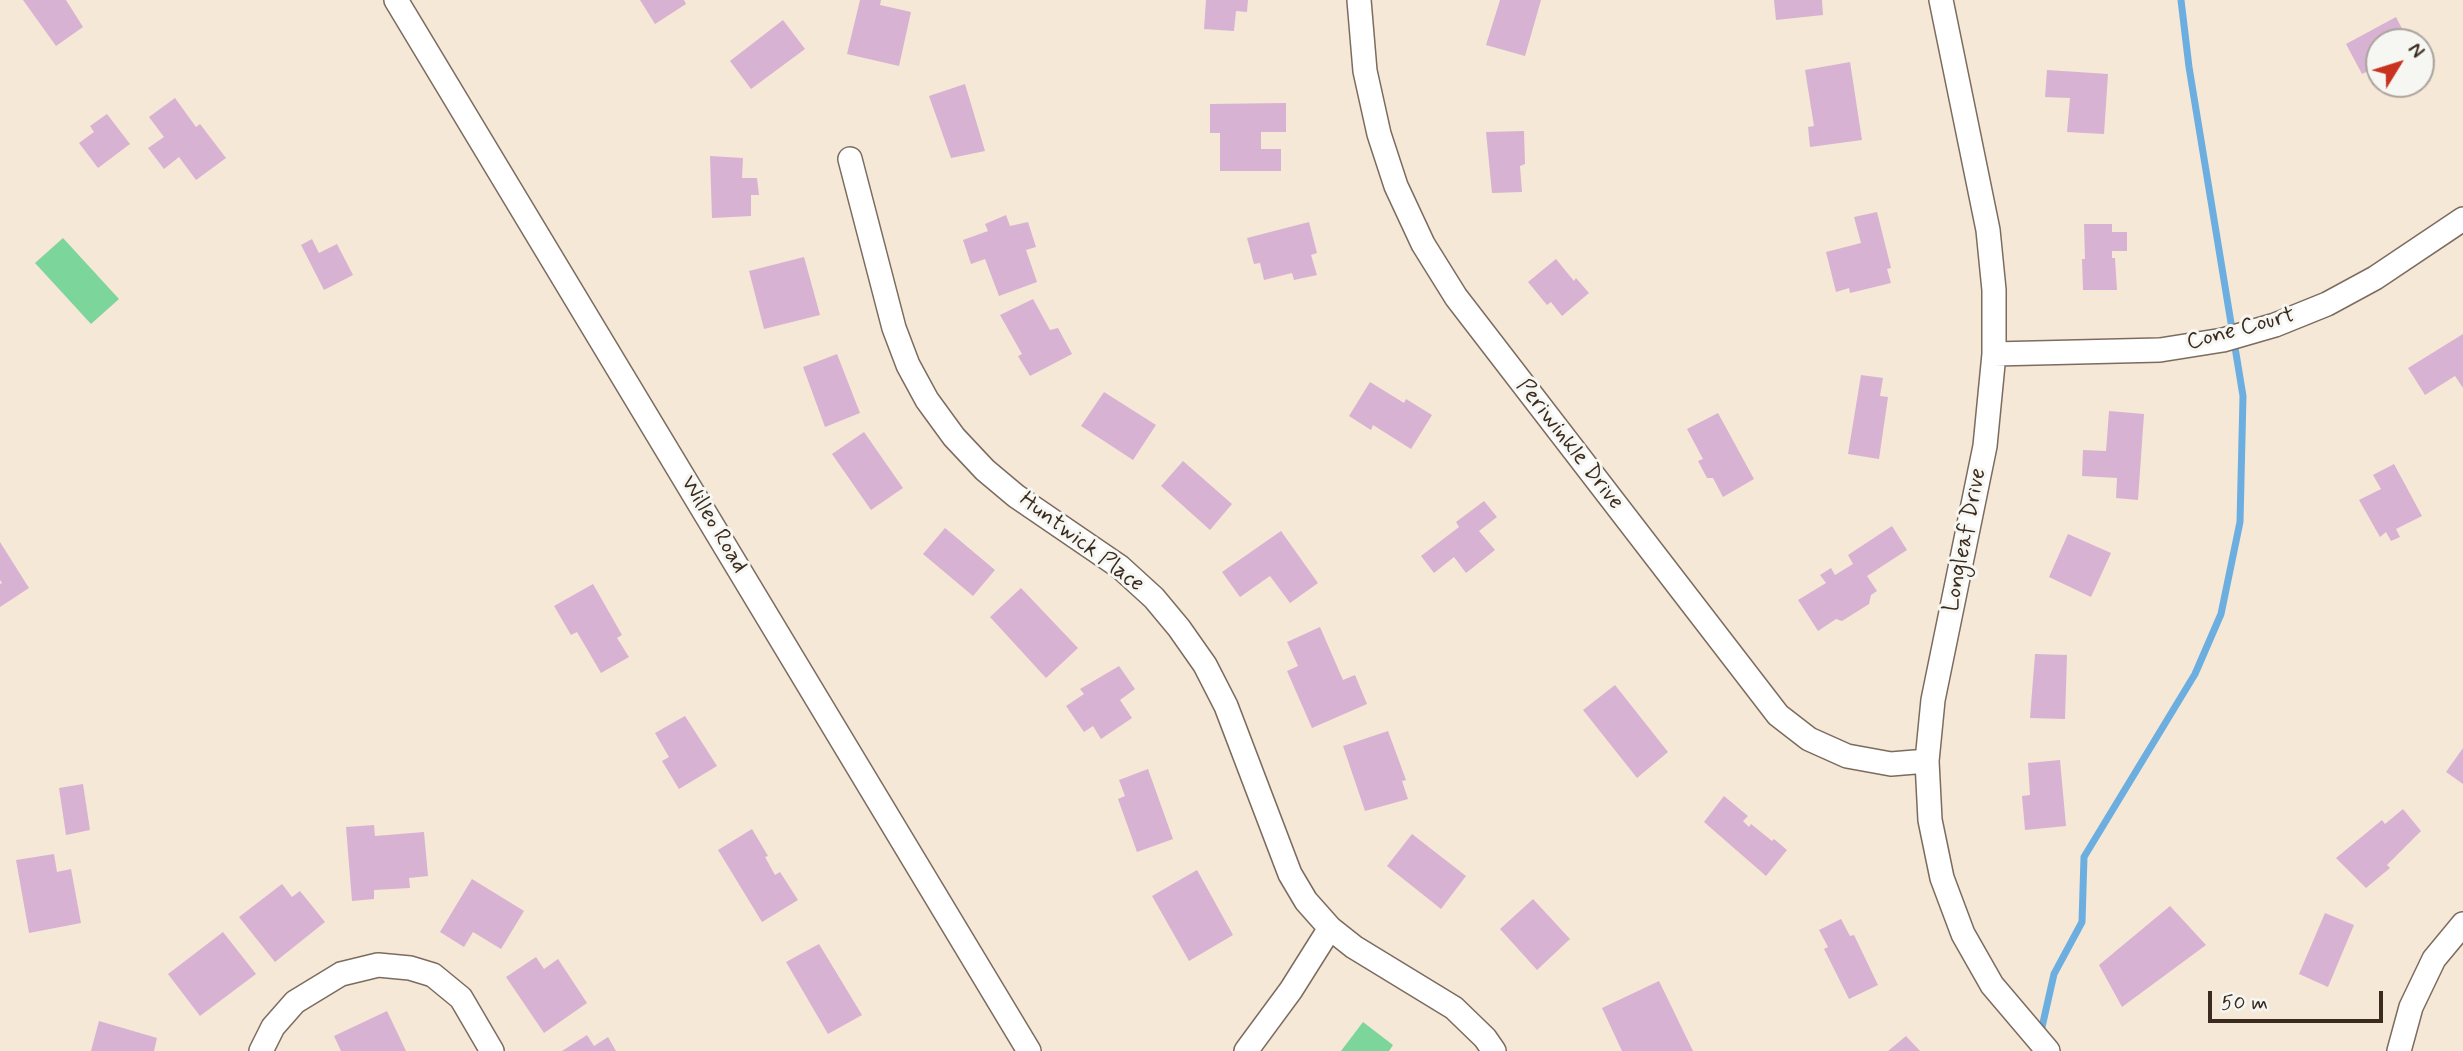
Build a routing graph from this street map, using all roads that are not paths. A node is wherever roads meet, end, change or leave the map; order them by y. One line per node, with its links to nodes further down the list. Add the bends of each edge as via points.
1 (396, 0): 12 (street, Willeo Road)
2 (1359, 0): 7 (street, Periwinkle Drive, via 1365,71 1379,134 1396,186 1423,244 1456,297 1778,715 1808,739 1847,756 1891,764)
3 (1941, 0): 6 (street, Longleaf Drive, via 1988,230)
4 (850, 159): 9 (street, Huntwick Place, via 894,328 927,400 985,470 1120,567 1179,628 1226,706 1290,874)
5 (2463, 219): 6 (street, Cone Court, via 2375,278 2326,304 2223,340 2160,350)
6 (1994, 354): 7 (street, Longleaf Drive, via 1985,446 1933,700)
7 (1927, 761): 15 (street, Longleaf Drive, via 1930,820 1940,867 1963,933 1992,985)
8 (2463, 924): 16 (street, via 2434,959 2411,1007)
9 (1330, 928): 13 (street); 14 (street, Huntwick Place, via 1454,1008)
10 (261, 1051): 11 (street, via 273,1027 295,1002 341,974 378,965 433,975 461,998)
11 (492, 1051)
12 (1028, 1051)
13 (1246, 1051)
14 (1494, 1051)
15 (2048, 1051)
16 (2399, 1051)

